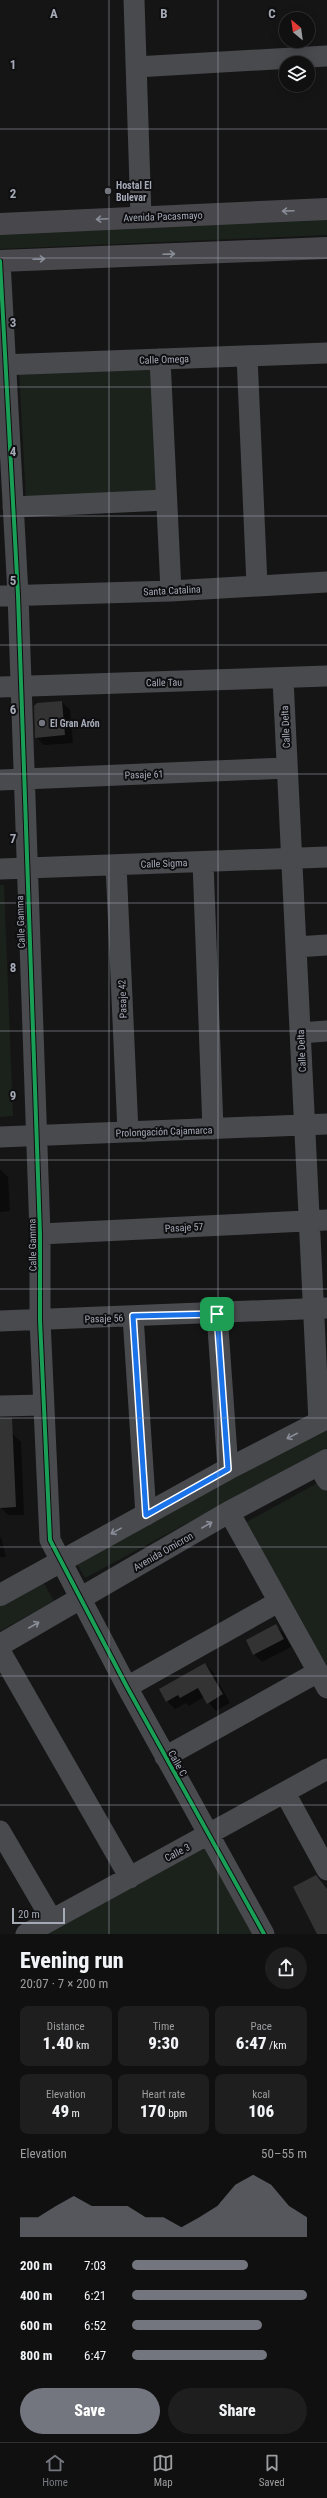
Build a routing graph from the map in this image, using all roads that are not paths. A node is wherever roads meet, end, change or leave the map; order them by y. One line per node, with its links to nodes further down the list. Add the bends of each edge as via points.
1 (134, 0): 3 (street)
2 (327, 56): 3 (street)
3 (136, 67): 4 (street)
4 (141, 206): 5 (main road, Avenida Pacasmayo, one-way to 4); 6 (main road, Avenida Pacasmayo, one-way to 6)
5 (327, 209)
6 (0, 224)
7 (327, 248): 8 (main road, one-way to 7)
8 (0, 261): 12 (street, Calle Gamma)
9 (327, 353): 10 (street, Calle Omega)
10 (247, 356): 11 (street, Calle Omega); 16 (street)
11 (160, 360): 12 (street, Calle Omega); 13 (street)
12 (2, 365): 14 (street, Calle Gamma)
13 (166, 500): 14 (street); 17 (street)
14 (12, 507): 18 (street, Calle Gamma)
15 (327, 582): 16 (street, Santa Catalina)
16 (257, 585): 17 (street, Santa Catalina)
17 (171, 591): 18 (street, Santa Catalina)
18 (9, 596): 21 (street, Calle Gamma)
19 (327, 676): 20 (street, Calle Tau)
20 (283, 679): 21 (street, Calle Tau); 22 (street, Calle Delta)
21 (10, 686): 23 (street, Calle Gamma)
22 (287, 768): 23 (street, Pasaje 61); 26 (street, Calle Delta)
23 (23, 779): 24 (street, Pasaje 61); 29 (street, Calle Gamma)
24 (0, 780)
25 (327, 857): 26 (street, Calle Sigma)
26 (292, 858): 27 (street, Calle Sigma); 32 (street, Calle Delta)
27 (203, 862): 28 (street, Calle Sigma); 37 (street)
28 (116, 865): 29 (street, Calle Sigma); 38 (street, Pasaje 42)
29 (26, 868): 30 (street, Calle Sigma); 39 (street, Calle Gamma)
30 (0, 869)
31 (327, 945): 32 (street)
32 (296, 947): 34 (street, Calle Delta)
33 (327, 1031): 34 (street)
34 (300, 1032): 36 (street, Calle Delta)
35 (327, 1124): 36 (street, Prolongación Cajamarca)
36 (304, 1125): 37 (street, Prolongación Cajamarca); 41 (street, Calle Delta)
37 (213, 1129): 38 (street, Prolongación Cajamarca)
38 (128, 1132): 39 (street, Prolongación Cajamarca)
39 (36, 1136): 40 (street, Prolongación Cajamarca); 42 (street, Calle Gamma)
40 (0, 1137)
41 (318, 1221): 42 (street, Pasaje 57); 43 (street, Calle Delta)
42 (40, 1234): 46 (street, Calle Gamma)
43 (320, 1308): 44 (street, Pasaje 56); 50 (street, Calle Delta)
44 (217, 1314): 45 (street, Pasaje 56); 52 (street)
45 (133, 1316): 46 (street, Pasaje 56); 54 (street)
46 (40, 1320): 47 (street, Pasaje 56); 48 (street, Calle Gamma)
47 (0, 1321)
48 (43, 1404): 49 (street); 55 (street, Calle Gamma, via 50,1540)
49 (0, 1406)
50 (323, 1420): 52 (street, one-way to 52)
51 (324, 1468): 53 (street, Avenida Omicron)
52 (228, 1469): 54 (street)
53 (229, 1512): 57 (street, Avenida Omicron, one-way to 53); 58 (street)
54 (146, 1515): 55 (street, one-way to 55)
55 (60, 1562): 56 (street); 57 (street, Calle Gamma)
56 (0, 1594)
57 (79, 1599): 59 (street, Avenida Omicron, one-way to 57); 62 (street, Calle C)
58 (278, 1602): 61 (street); 62 (street)
59 (0, 1645)
60 (0, 1651): 70 (street)
61 (323, 1680): 63 (street)
62 (126, 1687): 63 (street, Calle C)
63 (165, 1757): 67 (street, Calle C)
64 (327, 1769): 65 (street, Calle 3)
65 (285, 1793): 67 (street, Calle 3); 69 (street)
66 (0, 1831): 68 (street)
67 (208, 1835): 70 (street, Calle 3); 73 (street, Calle C)
68 (6, 1856): 71 (street)
69 (327, 1870)
70 (130, 1878): 71 (street, Calle 3)
71 (52, 1920): 72 (street, Calle 3)
72 (26, 1934)
73 (264, 1934)

